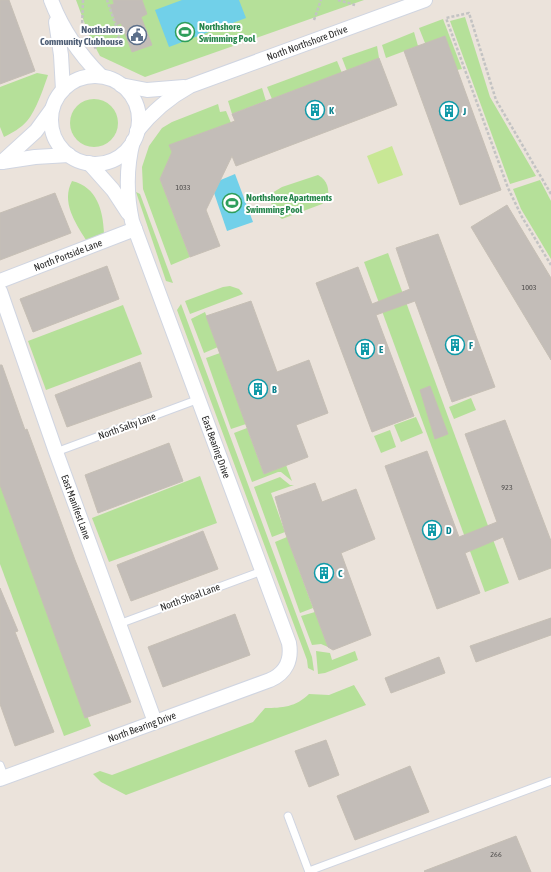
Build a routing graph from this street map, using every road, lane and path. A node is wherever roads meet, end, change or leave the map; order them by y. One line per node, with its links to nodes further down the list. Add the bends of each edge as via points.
1 (84, 0): 9 (path)
2 (107, 0): 10 (path, via 120,37)
3 (321, 0): 8 (path)
4 (338, 0): 7 (path)
5 (425, 0): 13 (street, North Northshore Drive)
6 (52, 3): 11 (street, via 77,50); 14 (street, via 61,55)
7 (355, 5)
8 (314, 20)
9 (82, 28)
10 (88, 50)
11 (101, 76): 12 (street); 14 (street, via 80,79)
12 (120, 84): 13 (street, North Northshore Drive, via 147,90); 16 (street, via 134,100 139,121)
13 (190, 86): 16 (street, North Northshore Drive, via 166,101 150,116)
14 (63, 90): 15 (street)
15 (53, 109): 17 (street, via 52,129 56,139); 18 (street, via 32,136)
16 (135, 136): 19 (street, via 119,157); 21 (street, via 127,182)
17 (69, 155): 18 (street); 19 (street)
18 (1, 160)
19 (89, 164): 21 (street, via 115,192)
20 (551, 194): 22 (path, via 496,100 469,13 446,18 508,188)
21 (134, 225): 23 (street, North Portside Lane); 25 (street, East Bearing Drive)
22 (551, 265)
23 (0, 281)
24 (0, 291): 26 (street, East Manifest Lane)
25 (198, 399): 26 (lane, North Salty Lane); 27 (street, East Bearing Drive)
26 (56, 452): 28 (street, East Manifest Lane)
27 (262, 571): 28 (lane, North Shoal Lane); 29 (street, East Bearing Drive, via 289,643 290,659)
28 (119, 624): 30 (street, East Manifest Lane)
29 (282, 672): 30 (street, North Bearing Drive, via 270,680)
30 (155, 722): 31 (street, North Bearing Drive)
31 (2, 774)
32 (551, 781): 34 (lane)
33 (288, 816): 34 (lane)
34 (309, 872)

